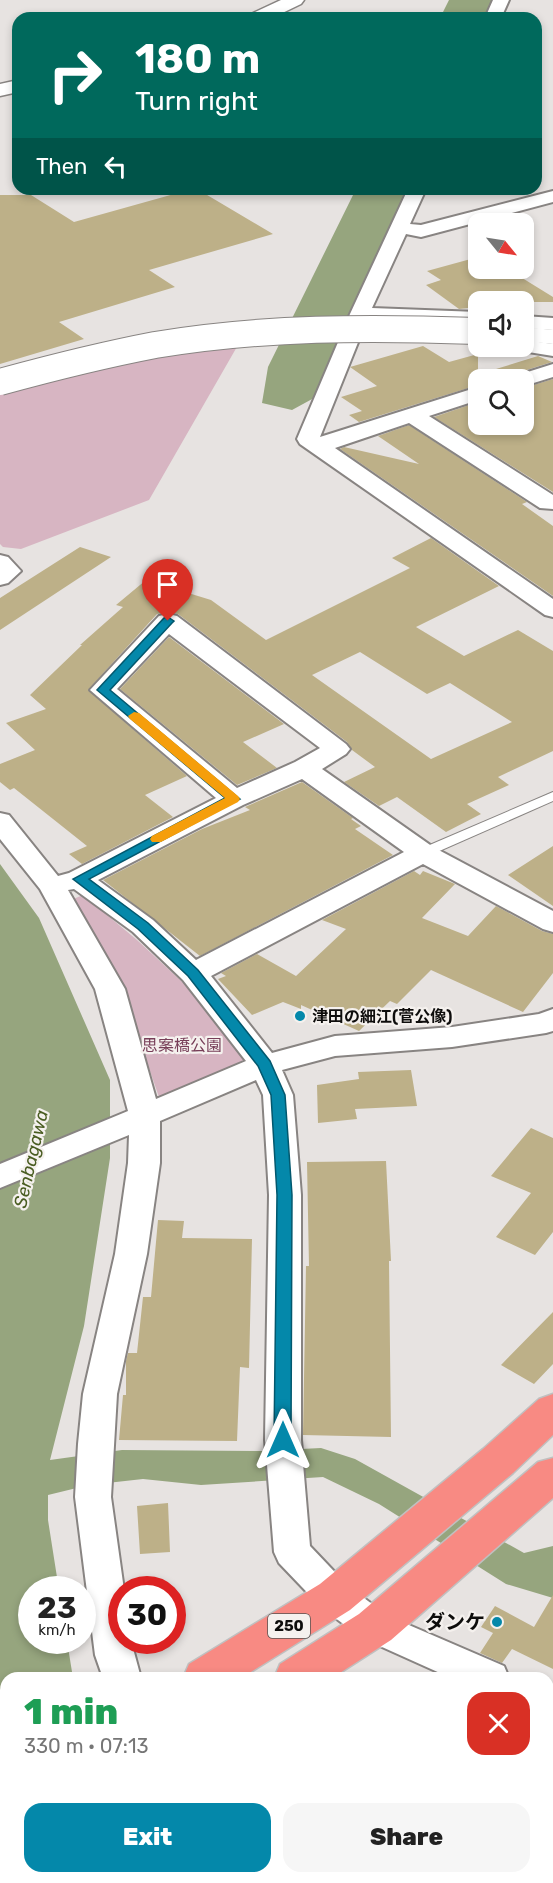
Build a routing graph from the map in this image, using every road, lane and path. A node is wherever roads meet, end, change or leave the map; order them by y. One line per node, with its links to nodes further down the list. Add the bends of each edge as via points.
1 (295, 0): 2 (street)
2 (270, 12)
3 (414, 195): 5 (street)
4 (553, 196): 5 (street, via 421,231)
5 (400, 228): 6 (street)
6 (360, 314): 7 (street); 14 (street)
7 (468, 318)
8 (534, 323): 9 (street)
9 (553, 324)
10 (468, 331): 17 (street, bridge, via 394,327 300,330 205,339 112,354)
11 (534, 335): 12 (street)
12 (553, 337)
13 (468, 343): 14 (street, via 380,341)
14 (348, 346): 20 (street, via 308,440)
15 (534, 347): 16 (street)
16 (553, 350)
17 (0, 382)
18 (468, 396): 19 (street)
19 (412, 415): 20 (street); 21 (street)
20 (318, 446): 24 (street)
21 (551, 504)
22 (0, 562): 23 (street, via 9,571)
23 (0, 578)
24 (553, 610)
25 (304, 768): 27 (street); 27 (street, via 337,749 168,621 103,690); 29 (street)
26 (553, 796): 29 (lane)
27 (234, 799): 30 (street)
28 (0, 821): 31 (street)
29 (423, 853): 32 (street); 33 (street)
30 (79, 879): 31 (street); 33 (street, via 143,926)
31 (52, 886): 36 (street, via 110,989)
32 (553, 923)
33 (193, 973): 35 (street)
34 (553, 1019): 35 (street, via 452,1037 335,1046)
35 (265, 1065): 36 (street); 40 (street, via 278,1095 285,1195 283,1440 292,1552)
36 (145, 1116): 37 (street); 42 (street, via 144,1163 132,1242 100,1394 93,1497 114,1656)
37 (0, 1176)
38 (553, 1410): 40 (highway, 250)
39 (544, 1483): 41 (highway)
40 (335, 1597): 41 (street); 43 (highway, 250)
41 (375, 1627): 44 (highway); 45 (street)
42 (120, 1672)
43 (215, 1672)
44 (305, 1672)
45 (476, 1672)

